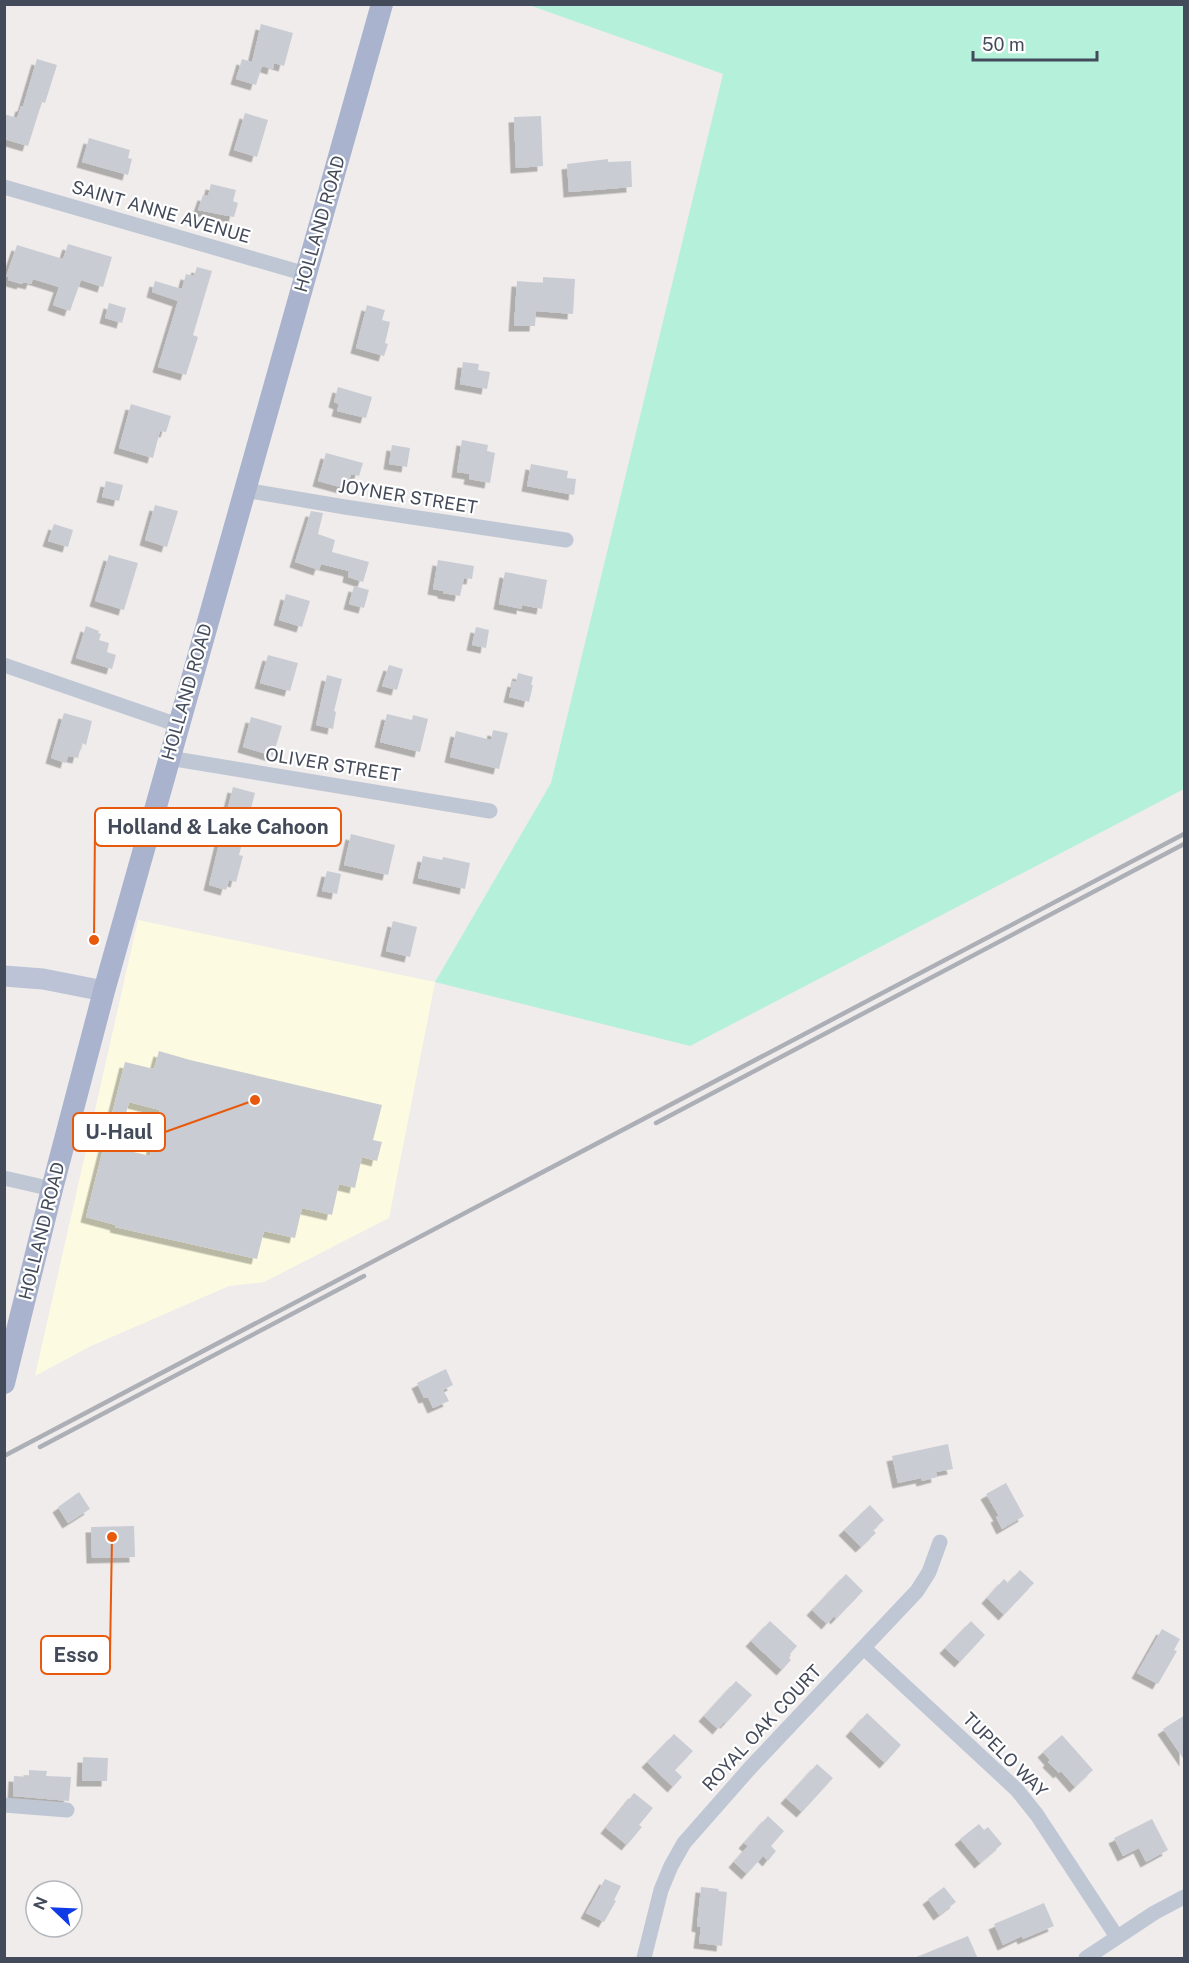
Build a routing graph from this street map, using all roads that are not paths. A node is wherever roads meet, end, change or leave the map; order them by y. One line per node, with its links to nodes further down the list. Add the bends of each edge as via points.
1 (382, 4): 3 (main road, HOLLAND ROAD)
2 (4, 187): 3 (street, SAINT ANNE AVENUE)
3 (306, 274): 4 (main road, HOLLAND ROAD)
4 (244, 490): 5 (street, JOYNER STREET); 7 (main road, HOLLAND ROAD)
5 (566, 540)
6 (4, 665): 7 (street)
7 (178, 724): 8 (main road, HOLLAND ROAD)
8 (169, 758): 9 (street, OLIVER STREET); 11 (main road, HOLLAND ROAD)
9 (490, 811)
10 (4, 976): 11 (street)
11 (104, 991): 13 (main road, HOLLAND ROAD)
12 (4, 1178): 13 (street)
13 (52, 1189): 14 (main road, HOLLAND ROAD)
14 (4, 1383)
15 (940, 1542): 16 (street, ROYAL OAK COURT, via 917,1591)
16 (864, 1648): 20 (street, TUPELO WAY, via 1017,1790); 21 (street, ROYAL OAK COURT, via 684,1843 661,1890)
17 (4, 1805): 18 (street)
18 (67, 1810)
19 (1185, 1897): 20 (street)
20 (1117, 1937): 22 (street)
21 (644, 1959)
22 (1086, 1959)

